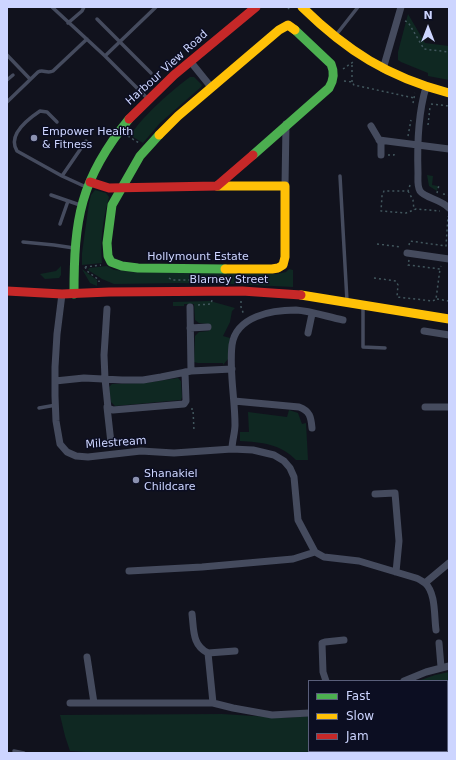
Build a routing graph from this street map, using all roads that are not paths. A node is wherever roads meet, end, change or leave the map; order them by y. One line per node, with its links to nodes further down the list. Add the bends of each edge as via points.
1 (52, 7): 9 (lane)
2 (84, 7): 9 (lane)
3 (156, 7): 12 (lane)
4 (256, 7): 15 (street, Harbour View Road)
5 (302, 7): 10 (street)
6 (358, 7): 10 (lane)
7 (401, 7): 16 (street)
8 (97, 19): 12 (lane)
9 (68, 23): 11 (lane)
10 (334, 38): 16 (street)
11 (87, 39): 14 (lane); 19 (lane, via 52,71 40,70)
12 (121, 42): 14 (lane); 17 (lane)
13 (7, 55): 19 (lane)
14 (105, 56): 24 (lane)
15 (190, 61): 21 (street); 24 (street, Harbour View Road)
16 (383, 69): 22 (street)
17 (150, 73)
18 (12, 75): 20 (lane)
19 (30, 79): 25 (lane)
20 (7, 80)
21 (211, 87): 27 (street, via 288,25 331,64 334,68 334,80 329,88); 39 (street, via 147,148)
22 (426, 87): 23 (street); 31 (street)
23 (449, 93)
24 (147, 99): 36 (street, Harbour View Road, via 114,136)
25 (7, 102)
26 (57, 122): 34 (lane, via 47,112 40,111 15,135 14,144 17,151)
27 (286, 124): 37 (street); 38 (street, Hollymount Estate)
28 (371, 126): 29 (street)
29 (379, 140): 31 (street); 33 (street)
30 (86, 141): 34 (lane)
31 (417, 144): 32 (street); 43 (street, via 419,189 424,195 440,201)
32 (449, 149)
33 (382, 155)
34 (62, 176): 36 (lane)
35 (340, 176): 52 (lane)
36 (88, 185): 39 (street); 42 (street, Harbour View Road)
37 (217, 186): 38 (street); 39 (street)
38 (285, 186): 39 (street, Hollymount Estate, via 285,260 283,265 272,270 131,268 111,262 107,243 112,205)
39 (121, 188)
40 (51, 195): 41 (lane)
41 (68, 201): 42 (lane); 44 (lane)
42 (81, 206): 46 (street, Harbour View Road)
43 (449, 208)
44 (60, 224)
45 (23, 242): 46 (lane)
46 (75, 248): 51 (street, Harbour View Road)
47 (407, 250): 48 (street)
48 (449, 259)
49 (7, 291): 50 (street, Blarney Street)
50 (62, 294): 51 (street, Blarney Street); 68 (street, Milestream)
51 (74, 294): 52 (street, Blarney Street, via 242,291)
52 (347, 302): 53 (street, Blarney Street)
53 (363, 305): 57 (street, Blarney Street); 64 (lane, via 363,346)
54 (193, 306): 60 (street)
55 (107, 309): 67 (street)
56 (312, 314): 58 (street); 62 (street); 65 (street, via 297,310 273,312 246,322 233,341)
57 (449, 319)
58 (344, 320)
59 (208, 327): 60 (street)
60 (190, 328): 66 (street)
61 (424, 331): 63 (street)
62 (308, 333)
63 (449, 335)
64 (385, 348)
65 (232, 369): 66 (street); 69 (street)
66 (188, 371): 67 (street, via 143,380); 71 (street, via 184,404 113,410)
67 (105, 379): 68 (street); 71 (street)
68 (55, 381): 70 (street, Milestream)
69 (234, 401): 75 (street, via 304,409 311,417); 77 (street, via 236,427)
70 (56, 406): 74 (lane); 77 (street, Milestream, via 60,444 67,452 76,456 141,451 174,453)
71 (107, 407): 76 (street)
72 (425, 407): 73 (street)
73 (449, 407)
74 (39, 408)
75 (312, 428)
76 (111, 443)
77 (232, 449): 79 (street, Milestream, via 269,453 284,461 290,468 294,477 298,520)
78 (375, 494): 82 (street, via 394,493 399,541)
79 (315, 552): 81 (street, via 293,559); 82 (street, via 324,557 359,561)
80 (449, 563): 83 (street)
81 (129, 571)
82 (396, 572): 83 (street)
83 (425, 583): 85 (street, via 432,598)
84 (192, 614): 89 (street, via 197,643)
85 (436, 630)
86 (344, 640): 93 (street, via 322,643)
87 (439, 643): 92 (street)
88 (235, 651): 89 (street)
89 (208, 653): 97 (street)
90 (87, 657): 96 (street)
91 (449, 666): 92 (street)
92 (441, 667): 94 (street)
93 (326, 680)
94 (407, 680)
95 (70, 703): 96 (street)
96 (94, 703): 97 (street)
97 (213, 703): 98 (street, via 272,715)
98 (308, 713)
99 (14, 750): 101 (lane)
100 (375, 752): 102 (lane)
101 (24, 753)
102 (362, 753)

